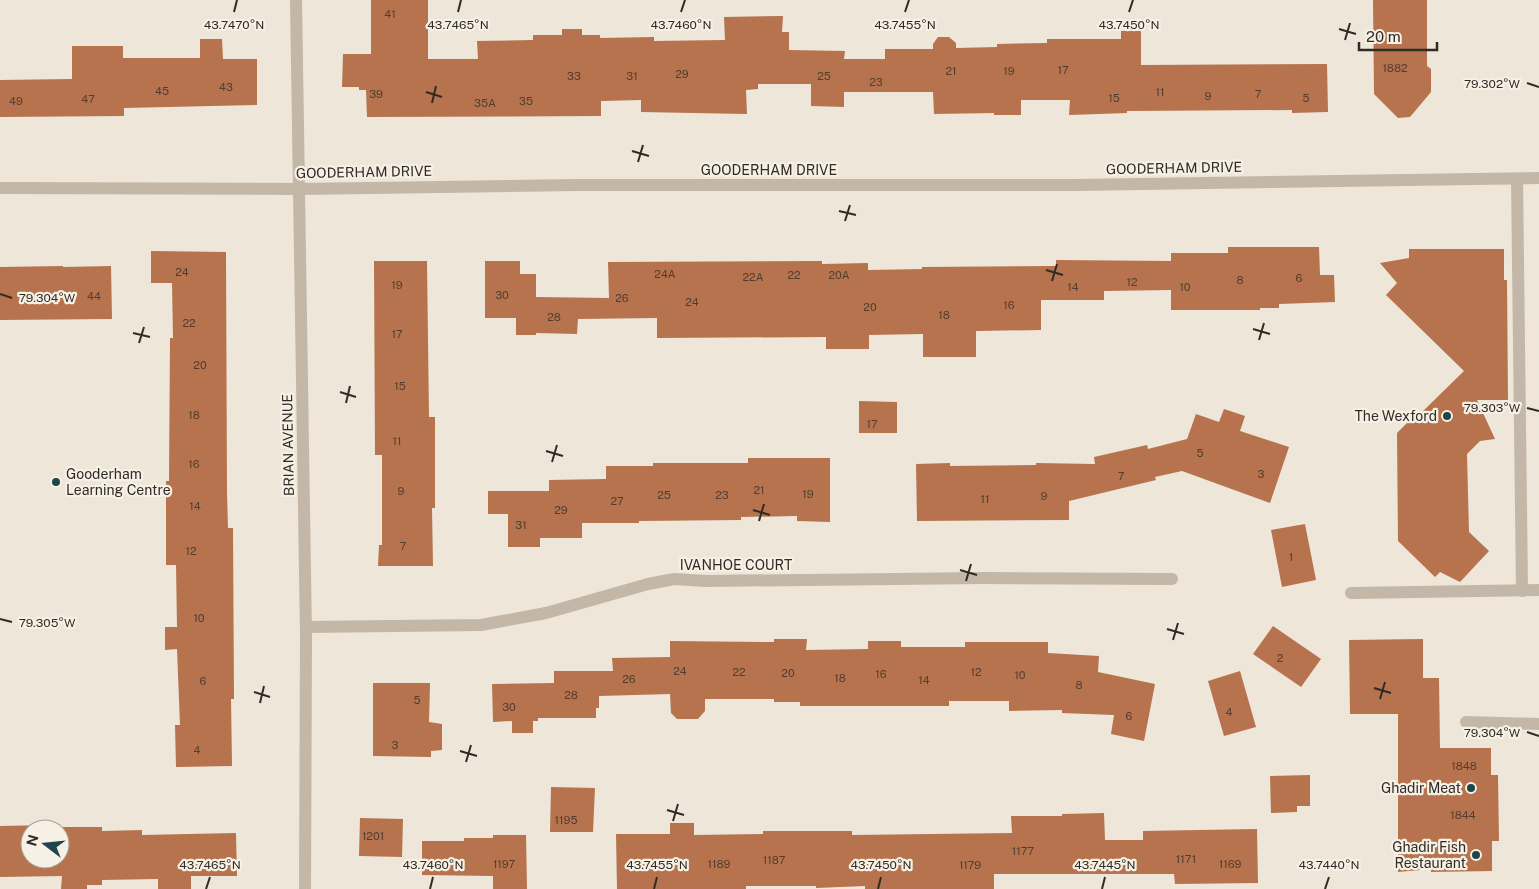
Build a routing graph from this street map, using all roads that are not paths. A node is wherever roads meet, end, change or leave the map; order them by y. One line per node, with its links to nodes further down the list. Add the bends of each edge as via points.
1 (296, 0): 5 (street, BRIAN AVENUE)
2 (1539, 178): 3 (street, GOODERHAM DRIVE)
3 (1517, 179): 5 (street, GOODERHAM DRIVE); 8 (street)
4 (0, 188): 5 (street, GOODERHAM DRIVE)
5 (300, 189): 10 (street, BRIAN AVENUE)
6 (1172, 579): 10 (street, IVANHOE COURT, via 674,579 546,613 482,625)
7 (1539, 590): 8 (street)
8 (1522, 591): 9 (street)
9 (1351, 593)
10 (306, 627): 13 (street, BRIAN AVENUE)
11 (1466, 722): 12 (street)
12 (1539, 724)
13 (305, 889)

